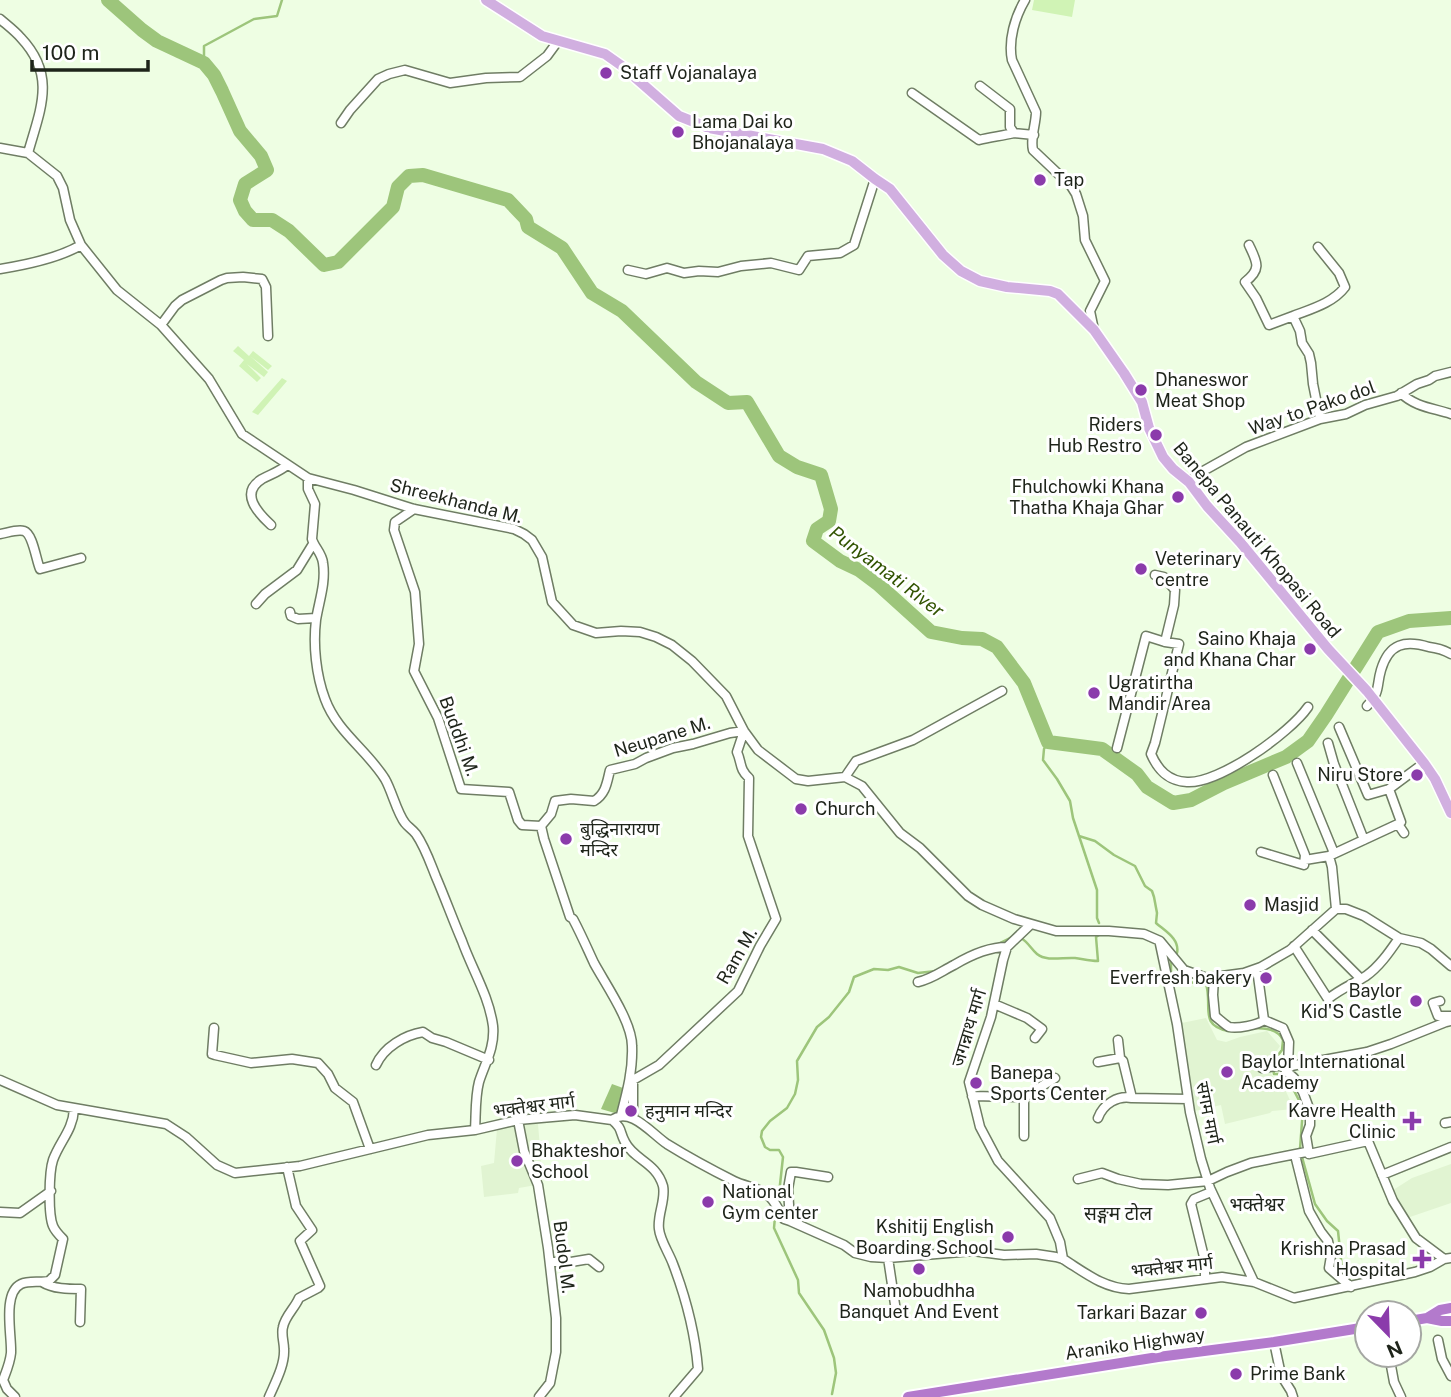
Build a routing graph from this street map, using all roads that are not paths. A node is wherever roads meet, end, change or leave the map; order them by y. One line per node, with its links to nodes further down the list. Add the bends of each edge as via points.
1 (486, 0): 4 (main road, Banepa Panauti Khopasi Road, via 542,36)
2 (1025, 0): 9 (street, via 1017,13 1010,51 1036,112)
3 (0, 19): 11 (street, via 33,53 43,82 41,110)
4 (558, 41): 7 (street, via 520,77 447,83 405,70 389,74 378,79); 12 (main road, Banepa Panauti Khopasi Road, via 605,54 679,116 709,128 823,149 852,161)
5 (980, 86): 8 (street, via 1010,109)
6 (912, 93): 8 (street, via 979,140)
7 (341, 123)
8 (1014, 133): 9 (street)
9 (1034, 135): 20 (street, via 1033,150 1076,194 1085,240 1105,281 1090,311)
10 (0, 148): 11 (street)
11 (28, 153): 13 (street, Shreekhanda M., via 57,176)
12 (875, 179): 17 (street, via 853,245 840,253 808,256 799,270 771,263 718,272 684,273 667,268 646,274); 20 (main road, Banepa Panauti Khopasi Road, via 890,188 961,271 980,281 1058,294)
13 (81, 245): 16 (street); 19 (street, Shreekhanda M., via 117,290)
14 (1249, 245): 18 (street, via 1257,269 1245,282 1269,326)
15 (1318, 247): 18 (street, via 1345,287 1322,305)
16 (0, 269)
17 (628, 270)
18 (1293, 316): 25 (street, via 1309,354)
19 (161, 325): 21 (street, via 182,299 227,278 256,278 266,287); 26 (street, Shreekhanda M., via 209,379 242,434)
20 (1094, 330): 28 (main road, Banepa Panauti Khopasi Road, via 1142,402 1163,457)
21 (268, 335)
22 (1451, 372): 23 (street, Way to Pako dol)
23 (1401, 393): 24 (street, via 1420,407); 25 (street, Way to Pako dol)
24 (1451, 414)
25 (1320, 419): 28 (street, Way to Pako dol, via 1246,447)
26 (287, 465): 27 (street, Shreekhanda M.); 30 (street, via 255,485 251,498)
27 (308, 478): 29 (street, Shreekhanda M.); 32 (street, via 315,504)
28 (1189, 482): 41 (main road, Banepa Panauti Khopasi Road)
29 (414, 509): 44 (street, Shreekhanda M., via 524,534 542,557 552,602 573,625 596,633 640,632 672,645 726,696); 54 (street, Buddhi M., via 395,522 394,530 415,592 419,644 414,671 438,718 461,789 509,792 522,825)
30 (271, 525)
31 (0, 534): 33 (street, via 27,532 40,569)
32 (313, 544): 35 (street, via 296,570); 37 (street, via 323,563 323,592)
33 (81, 558)
34 (1155, 575): 38 (street, via 1164,577 1175,590)
35 (256, 604)
36 (290, 612): 37 (street, via 293,618)
37 (316, 618): 81 (street, via 314,640 324,698 339,726 374,762 404,822 423,846 486,999 493,1027)
38 (1165, 642): 42 (street, via 1179,644 1151,754 1159,771 1171,778 1205,780 1255,755); 46 (street, via 1146,636)
39 (1451, 654): 41 (street, via 1411,642 1395,647 1384,661 1377,696)
40 (1002, 691): 50 (street, via 913,740 856,761)
41 (1369, 699): 48 (main road, Banepa Panauti Khopasi Road)
42 (1308, 707)
43 (1339, 727): 51 (street, via 1368,795)
44 (744, 732): 50 (street, Shreekhanda M., via 758,750 796,779); 54 (street, Neupane M., via 673,748 635,765 610,770 599,798 555,801); 94 (street, Ram M., via 737,752 741,771 749,778 748,836 776,919 738,991 659,1065 633,1080)
45 (1328, 743): 56 (street)
46 (1117, 748)
47 (1297, 763): 58 (street)
48 (1424, 763): 51 (street); 52 (main road, Banepa Panauti Khopasi Road)
49 (1273, 775): 59 (street)
50 (845, 777): 61 (street, via 862,786 900,833 968,896)
51 (1389, 789): 53 (street)
52 (1450, 807)
53 (1398, 824): 55 (street); 56 (street)
54 (541, 826): 93 (street, via 570,917 625,1019 632,1043)
55 (1404, 833)
56 (1364, 840): 58 (street)
57 (1261, 852): 59 (street, via 1304,864)
58 (1331, 855): 59 (street); 60 (street)
59 (1305, 860)
60 (1336, 909): 62 (street); 63 (street, via 1353,911)
61 (1029, 926): 64 (street, via 1144,934); 65 (street)
62 (1312, 930): 66 (street); 70 (street)
63 (1399, 938): 67 (street, via 1432,949); 70 (street)
64 (1160, 941): 69 (street, via 1184,970); 91 (street, संगम मार्ग)
65 (1010, 944): 71 (street); 73 (street, जगन्नाथ मार्ग)
66 (1294, 946): 68 (street); 70 (street, via 1328,999)
67 (1451, 967)
68 (1256, 969): 69 (street); 75 (street)
69 (1214, 977): 75 (street, via 1215,1016 1230,1027)
70 (1361, 979)
71 (918, 982)
72 (1440, 1000): 74 (street, via 1433,1003 1438,1016)
73 (994, 1004): 78 (street, via 1042,1029); 88 (street, जगन्नाथ मार्ग, via 969,1082)
74 (1451, 1016)
75 (1264, 1020): 84 (street, via 1283,1028 1289,1042)
76 (1451, 1021): 84 (street, via 1367,1052)
77 (214, 1028): 101 (street, via 212,1054 251,1063 303,1059 318,1063 335,1088 353,1102)
78 (1035, 1038)
79 (1118, 1040): 80 (street)
80 (1120, 1058): 82 (street); 90 (street)
81 (489, 1060): 83 (street, via 423,1032 410,1034 390,1047); 98 (street, via 478,1084)
82 (1098, 1062)
83 (376, 1065)
84 (1285, 1066): 85 (street); 102 (street, via 1310,1111)
85 (1262, 1068)
86 (1055, 1078): 89 (street)
87 (0, 1080): 92 (street, भक्तेश्वर मार्ग)
88 (972, 1096): 89 (street); 115 (street, जगन्नाथ मार्ग, via 980,1127 998,1161 1050,1218)
89 (1024, 1097): 99 (street)
90 (1132, 1098): 91 (street); 95 (street, via 1104,1105)
91 (1188, 1099): 108 (street, संगम मार्ग)
92 (74, 1109): 104 (street, भक्तेश्वर मार्ग, via 166,1124 217,1165 235,1173); 109 (street, via 74,1120 53,1160)
93 (621, 1115): 94 (street, भक्तेश्वर मार्ग); 96 (street)
94 (633, 1118): 112 (street, भक्तेश्वर मार्ग, via 697,1161 766,1193)
95 (1098, 1118)
96 (612, 1119): 97 (street, भक्तेश्वर मार्ग, via 575,1115); 136 (street, via 620,1126 625,1143 649,1163 663,1187 659,1230 693,1328 698,1368)
97 (518, 1120): 98 (street, भक्तेश्वर मार्ग); 116 (street, Budol M., via 538,1185)
98 (475, 1130): 101 (street, भक्तेश्वर मार्ग)
99 (1024, 1136)
100 (1451, 1146): 105 (street)
101 (370, 1149): 104 (street, भक्तेश्वर मार्ग)
102 (1309, 1153): 103 (street); 105 (street, via 1368,1141)
103 (1295, 1155): 108 (street, via 1251,1163); 121 (street, via 1309,1211 1328,1241 1329,1268)
104 (287, 1167): 134 (street, via 296,1206 312,1230 300,1241 320,1286 299,1298 285,1320 285,1351)
105 (1382, 1175): 114 (street, via 1416,1238)
106 (828, 1177): 112 (street, via 791,1172)
107 (1078, 1179): 108 (street, via 1102,1173 1141,1184)
108 (1208, 1181): 110 (street, संगम मार्ग)
109 (51, 1191): 111 (street, via 20,1213); 119 (street, via 51,1223 63,1239 55,1275)
110 (1211, 1192): 118 (street, via 1191,1204); 120 (street, संगम मार्ग)
111 (0, 1212)
112 (790, 1221): 113 (street, भक्तेश्वर मार्ग, via 855,1253)
113 (888, 1258): 115 (street, भक्तेश्वर मार्ग, via 973,1251); 123 (street)
114 (1447, 1258): 121 (street, भक्तेश्वर मार्ग, via 1415,1272)
115 (1063, 1259): 118 (street, भक्तेश्वर मार्ग, via 1116,1288)
116 (550, 1262): 117 (street, via 589,1259); 135 (street, Budol M., via 556,1352 550,1383)
117 (599, 1267)
118 (1205, 1279): 120 (street, भक्तेश्वर मार्ग)
119 (42, 1282): 127 (street, via 82,1289); 133 (street, via 21,1284 10,1298 11,1357 2,1380)
120 (1254, 1282): 121 (street, भक्तेश्वर मार्ग, via 1294,1298)
121 (1351, 1287)
122 (1451, 1308): 124 (highway)
123 (896, 1311)
124 (1427, 1318): 125 (highway); 126 (highway)
125 (1423, 1319)
126 (1451, 1321)
127 (80, 1322)
128 (1353, 1329): 130 (highway, Araniko Highway)
129 (1438, 1340): 132 (street)
130 (1274, 1342): 137 (highway, Araniko Highway); 138 (street, via 1281,1376)
131 (1392, 1369): 139 (street)
132 (1451, 1376)
133 (15, 1397)
134 (269, 1397)
135 (539, 1397)
136 (674, 1397)
137 (908, 1397)
138 (1293, 1397)
139 (1401, 1397)

